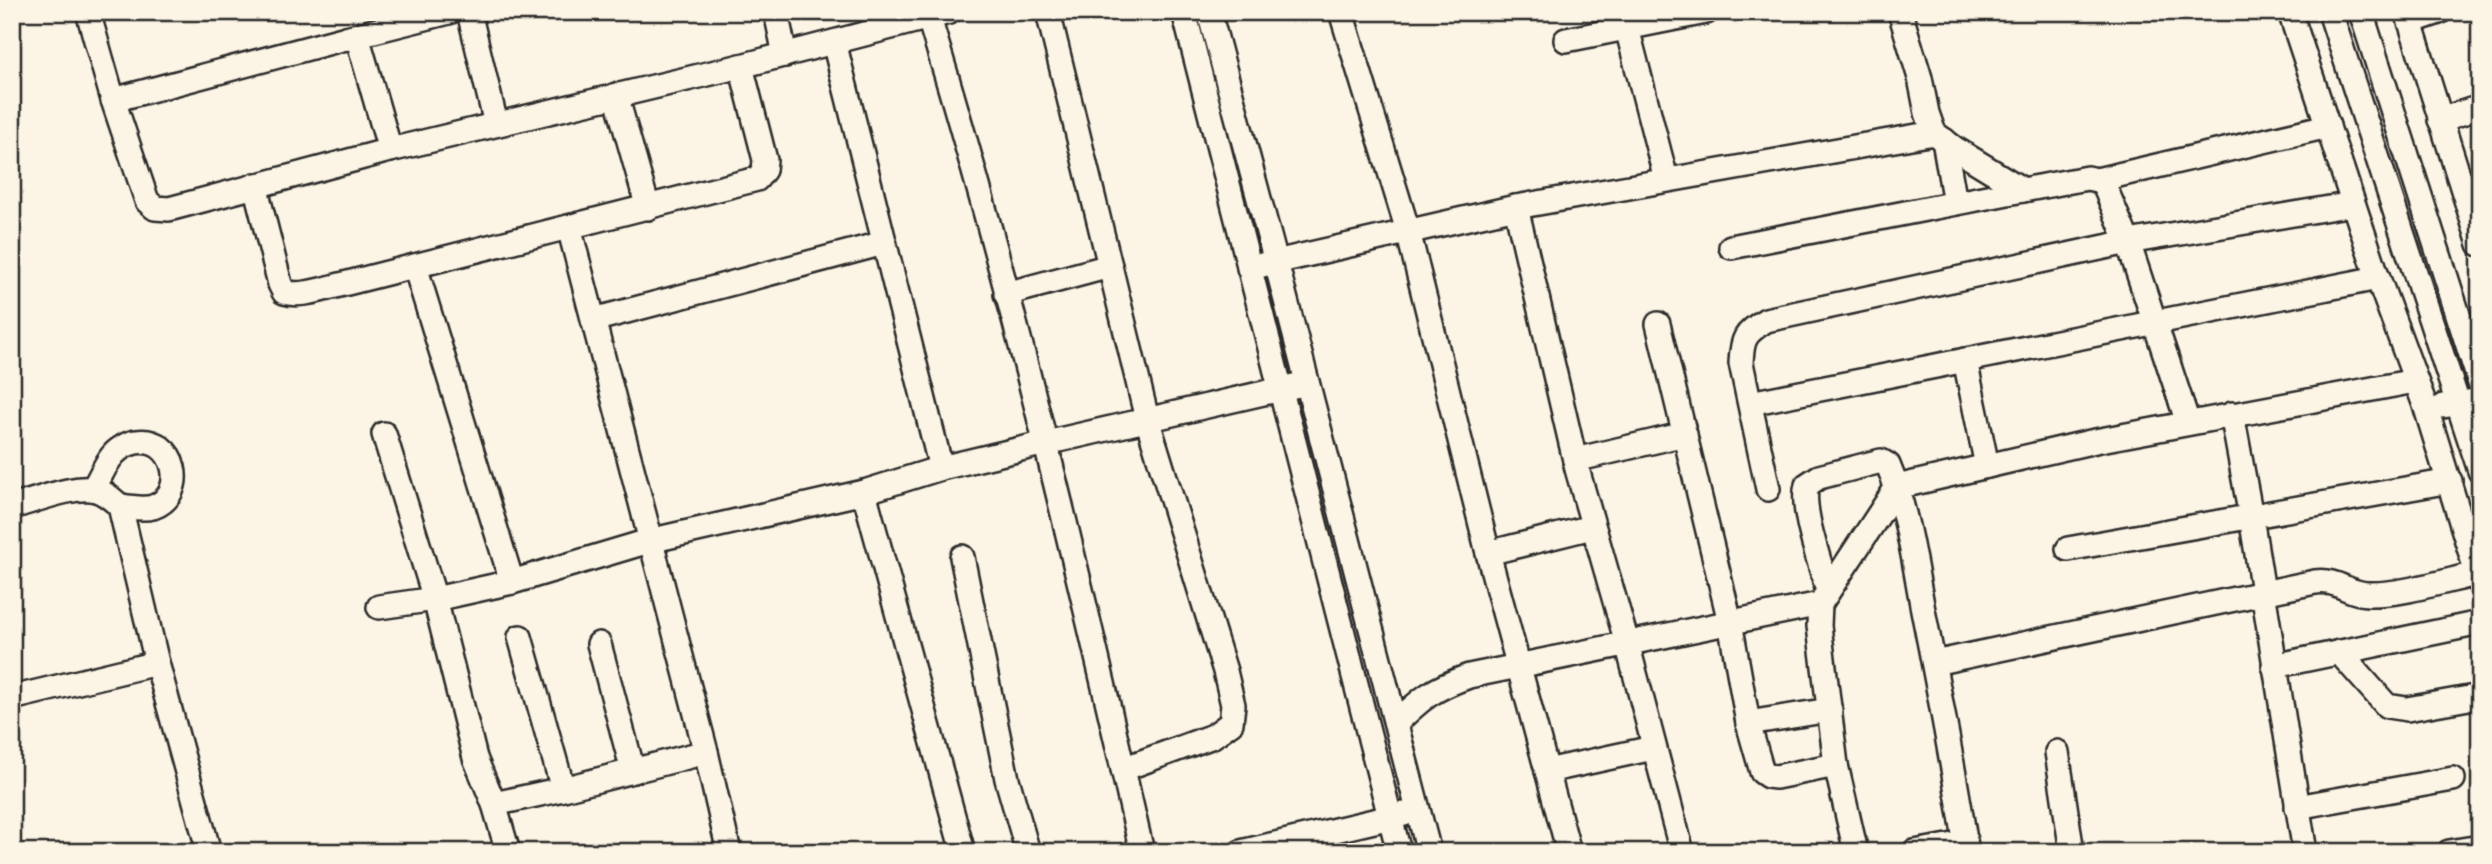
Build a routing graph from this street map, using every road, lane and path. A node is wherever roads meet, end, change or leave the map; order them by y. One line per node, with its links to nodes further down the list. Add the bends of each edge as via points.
1 (88, 12): 24 (street)
2 (449, 12): 18 (street)
3 (469, 12): 27 (street)
4 (776, 12): 21 (street)
5 (1048, 12): 49 (street)
6 (1184, 12): 50 (street)
7 (1209, 12): 47 (street)
8 (1341, 12): 42 (street)
9 (1706, 12): 17 (street)
10 (1900, 12): 30 (street, via 1927,113)
11 (2290, 12): 28 (street)
12 (2330, 12): 31 (street)
13 (2361, 12): 29 (street)
14 (2439, 12): 16 (street)
15 (939, 15): 20 (street); 52 (street, via 957,108)
16 (2408, 17): 26 (street)
17 (1627, 28): 19 (street); 33 (street)
18 (346, 38): 24 (street); 32 (street, via 358,39)
19 (1566, 40)
20 (834, 43): 21 (street); 44 (street)
21 (785, 55): 22 (street)
22 (741, 66): 23 (street); 40 (street, via 764,170 745,184)
23 (616, 95): 27 (street); 40 (street)
24 (113, 100): 35 (street, via 147,201 155,208 177,207)
25 (2480, 107): 26 (street)
26 (2440, 120): 45 (street)
27 (496, 124): 32 (street)
28 (2328, 126): 34 (street); 38 (street)
29 (2400, 135): 31 (street); 59 (street)
30 (1939, 137): 33 (street); 36 (street); 37 (street)
31 (2373, 144): 61 (street)
32 (390, 150): 35 (street)
33 (1666, 179): 39 (street)
34 (2097, 180): 36 (street); 43 (street, via 2109,194)
35 (254, 185): 48 (street, via 284,292 307,293)
36 (2023, 190): 37 (street)
37 (1955, 203): 46 (street)
38 (2353, 204): 43 (street); 51 (street)
39 (1516, 207): 42 (street); 70 (street)
40 (648, 208): 41 (street)
41 (569, 227): 48 (street); 53 (street)
42 (1408, 231): 47 (street); 85 (street)
43 (2128, 242): 54 (street); 62 (street, via 1766,320 1751,329 1742,342 1741,363)
44 (884, 243): 53 (street); 72 (street)
45 (2480, 244)
46 (1731, 247)
47 (1276, 262): 50 (street); 58 (street)
48 (415, 266): 88 (street)
49 (1110, 266): 52 (street); 65 (street)
50 (1249, 268): 60 (street)
51 (2378, 278): 54 (street); 57 (street)
52 (1006, 294): 69 (street)
53 (593, 320): 83 (street)
54 (2155, 322): 56 (street); 66 (street)
55 (1658, 324): 68 (street)
56 (1965, 360): 62 (street); 71 (street)
57 (2415, 381): 63 (street); 64 (street)
58 (1307, 383): 60 (street); 106 (street)
59 (2480, 383)
60 (1281, 388): 65 (street); 120 (street)
61 (2469, 402): 63 (street); 73 (street)
62 (1750, 403): 77 (street)
63 (2426, 408): 74 (street)
64 (2232, 414): 66 (street); 81 (street)
65 (1147, 419): 69 (street); 112 (street, via 1233,705 1231,723 1213,736)
66 (2188, 423): 71 (street)
67 (384, 434): 91 (street)
68 (1685, 434): 70 (street); 93 (street)
69 (1046, 443): 72 (street); 112 (street)
70 (1575, 460): 82 (street)
71 (1987, 466): 75 (street)
72 (941, 468): 78 (street)
73 (2480, 471)
74 (2450, 481): 81 (street); 87 (street)
75 (1897, 487): 90 (street); 90 (street, via 1888,465 1881,461 1819,477 1807,485 1804,494); 100 (street)
76 (93, 489): 79 (street); 79 (street, via 120,449 148,441 165,449 174,469 173,488 154,507); 80 (street)
77 (1768, 489)
78 (864, 492): 83 (street); 127 (street)
79 (120, 506): 99 (street)
80 (12, 507)
81 (2251, 517): 84 (street); 89 (street)
82 (1592, 527): 85 (street); 96 (street)
83 (649, 541): 88 (street); 109 (street)
84 (2067, 549)
85 (1488, 553): 101 (street)
86 (962, 557): 128 (street, via 1007,779)
87 (2478, 579): 89 (street, via 2380,594 2362,594 2325,581)
88 (512, 582): 91 (street)
89 (2262, 593): 100 (street); 102 (street)
90 (1824, 597): 93 (street); 105 (street, via 1819,626)
91 (435, 598): 92 (street); 117 (street, via 475,758)
92 (379, 607)
93 (1730, 622): 96 (street); 107 (street)
94 (2480, 623): 98 (street)
95 (520, 637): 116 (street)
96 (1627, 643): 101 (street); 108 (street)
97 (598, 644): 113 (street)
98 (2339, 652): 102 (street); 103 (street, via 2388,706 2407,709)
99 (157, 663): 104 (street); 124 (street)
100 (1934, 663): 121 (street)
101 (1519, 665): 106 (street, via 1439,687); 114 (street)
102 (2274, 666): 118 (street)
103 (2480, 696)
104 (12, 698)
105 (1830, 710): 107 (street); 111 (street)
106 (1396, 723): 119 (street)
107 (1748, 723): 111 (street, via 1762,772 1768,776)
108 (1653, 748): 114 (street); 134 (street)
109 (706, 752): 113 (street); 126 (street)
110 (2057, 752): 137 (street)
111 (1836, 765): 135 (street)
112 (1123, 769): 129 (street)
113 (634, 771): 116 (street)
114 (1547, 771): 133 (street)
115 (2453, 779): 118 (street)
116 (563, 789): 117 (street)
117 (494, 804): 125 (street)
118 (2297, 807): 138 (street)
119 (1418, 810): 120 (street); 132 (street)
120 (1391, 817): 123 (street); 131 (street)
121 (1966, 847): 136 (street)
122 (2480, 847): 139 (street)
123 (1267, 848): 130 (street)
124 (208, 852)
125 (508, 852)
126 (730, 852)
127 (963, 852)
128 (1028, 852)
129 (1142, 852)
130 (1241, 852)
131 (1399, 852)
132 (1429, 852)
133 (1569, 852)
134 (1682, 852)
135 (1856, 852)
136 (1914, 852)
137 (2072, 852)
138 (2305, 852)
139 (2449, 852)

